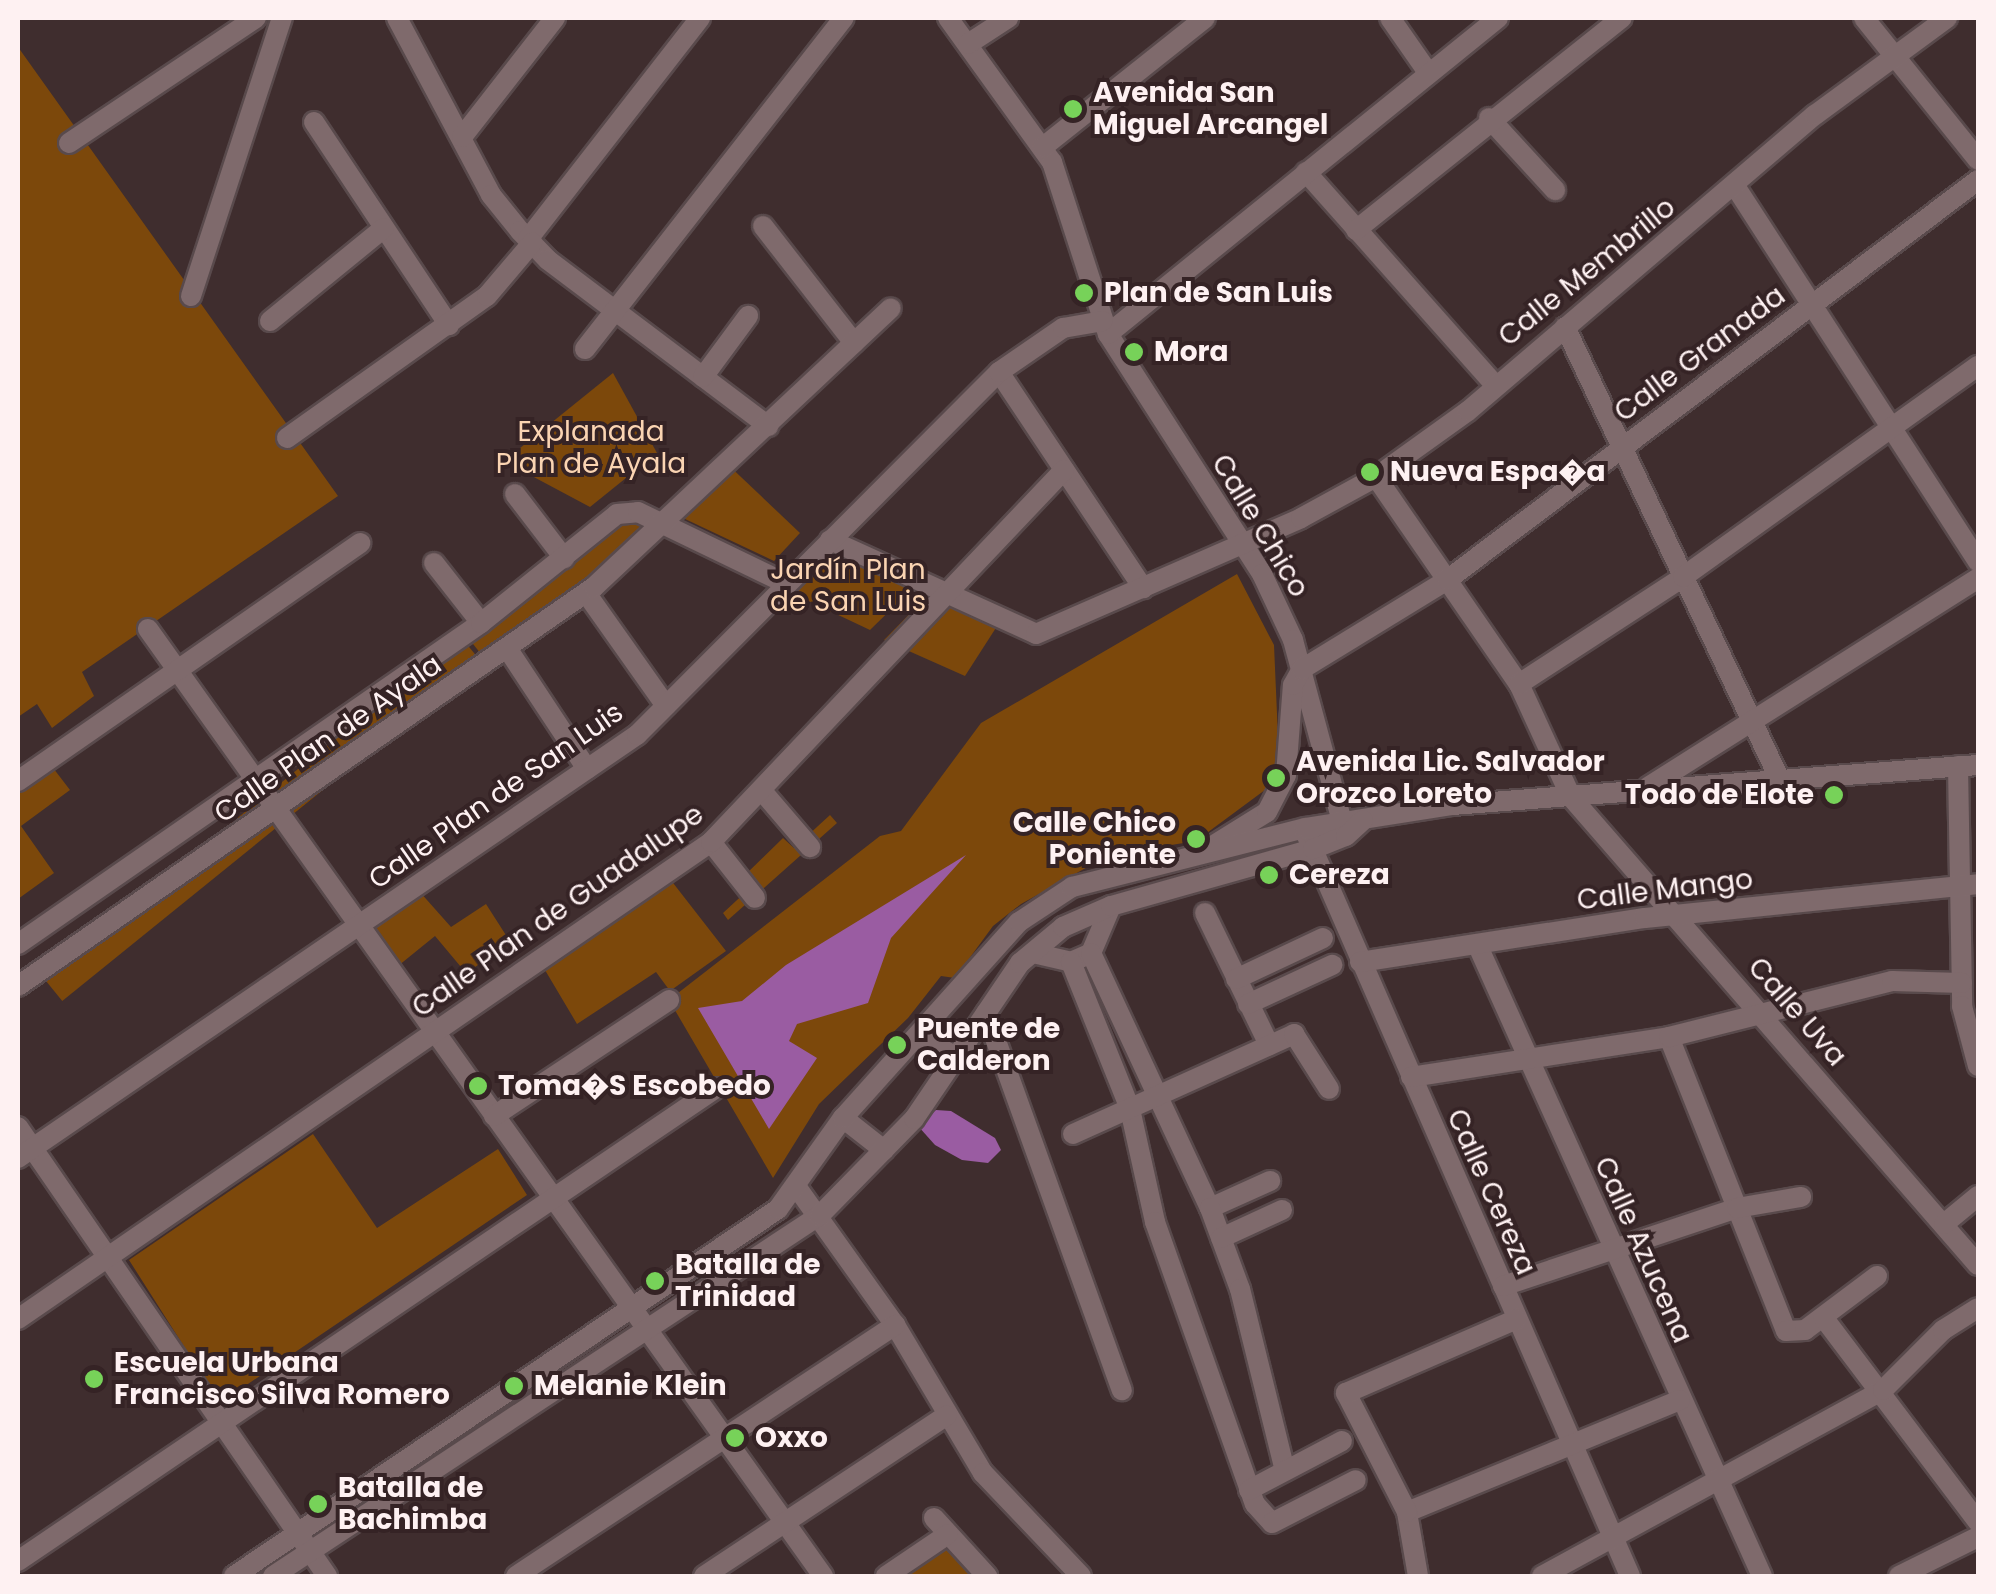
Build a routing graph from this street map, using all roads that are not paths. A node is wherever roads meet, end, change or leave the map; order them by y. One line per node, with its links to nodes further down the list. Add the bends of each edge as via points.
1 (256, 18): 21 (street)
2 (282, 18): 32 (street)
3 (555, 18): 20 (street)
4 (700, 18): 31 (street)
5 (844, 18): 35 (street)
6 (948, 18): 15 (street, Calle Chico)
7 (1008, 18): 15 (street)
8 (1204, 18): 22 (street)
9 (1390, 18): 17 (street)
10 (1498, 18): 17 (street)
11 (1622, 18): 18 (street)
12 (1864, 18): 16 (street)
13 (1947, 18): 16 (street, Calle Membrillo)
14 (405, 21): 20 (street)
15 (968, 44): 22 (street, Calle Chico)
16 (1894, 55): 23 (street); 26 (street, Calle Membrillo)
17 (1427, 71): 24 (street)
18 (1489, 118): 27 (street); 30 (street)
19 (314, 122): 29 (street)
20 (462, 137): 31 (street, via 491,195)
21 (69, 143)
22 (1043, 147): 40 (street, Calle Chico)
23 (1978, 160)
24 (1306, 172): 30 (street); 40 (street)
25 (1978, 180): 33 (street, Calle Granada)
26 (1736, 186): 33 (street); 39 (street, Calle Membrillo)
27 (1555, 190)
28 (763, 226): 41 (street)
29 (384, 228): 37 (street); 38 (street)
30 (1356, 230): 46 (street)
31 (530, 241): 35 (street); 38 (street, via 494,288)
32 (192, 296)
33 (1810, 305): 48 (street); 50 (street, Calle Granada)
34 (891, 308): 41 (street, Calle Plan de Ayala)
35 (614, 310): 42 (street); 45 (street)
36 (748, 316): 45 (street)
37 (270, 321)
38 (449, 326): 49 (street)
39 (1565, 327): 46 (street, Calle Membrillo); 50 (street)
40 (1104, 328): 44 (street, Calle Plan de San Luis, via 1063,328); 56 (street, Calle Chico)
41 (854, 343): 47 (street, Calle Plan de Ayala)
42 (585, 349)
43 (1978, 366): 48 (street)
44 (1000, 372): 51 (street); 55 (street, Calle Plan de San Luis)
45 (703, 377): 47 (street)
46 (1496, 386): 52 (street, Calle Membrillo)
47 (768, 426): 54 (street, Calle Plan de Ayala)
48 (1893, 430): 59 (street); 61 (street)
49 (287, 438)
50 (1622, 447): 61 (street); 63 (street, Calle Granada)
51 (1064, 470): 65 (street); 67 (street, Calle Plan de Guadalupe)
52 (1376, 477): 56 (street, Calle Membrillo); 63 (street, Calle Uva)
53 (515, 494): 58 (street)
54 (662, 527): 58 (street, Calle Plan de Ayala, via 624,511); 64 (street, Calle Plan de Ayala); 66 (street, Calle Plan de Ayala)
55 (830, 540): 64 (street, Calle Plan de San Luis); 67 (street, Calle Membrillo)
56 (1244, 540): 65 (street, Calle Membrillo); 73 (street, Calle Chico)
57 (360, 543): 74 (street)
58 (564, 558): 68 (street, Calle Plan de Ayala)
59 (1978, 562)
60 (434, 563): 68 (street)
61 (1684, 577): 75 (street); 77 (street)
62 (1978, 578): 77 (street)
63 (1446, 580): 73 (street, Calle Granada); 75 (street, Calle Uva)
64 (787, 584): 76 (street, Calle Plan de San Luis)
65 (1143, 588): 67 (street, Calle Membrillo, via 1036,634)
66 (586, 593): 71 (street, Calle Plan de Ayala); 76 (street)
67 (947, 595): 83 (street, Calle Plan de Guadalupe)
68 (481, 623): 70 (street, Calle Plan de Ayala)
69 (148, 630): 74 (street)
70 (461, 637): 72 (street); 81 (street, Calle Plan de Ayala)
71 (507, 648): 72 (street, Calle Plan de Ayala); 79 (street)
72 (483, 665): 86 (street, Calle Plan de Ayala)
73 (1302, 668): 88 (street, Calle Chico); 92 (street, via 1292,685 1286,775 1268,812)
74 (176, 670): 80 (street); 81 (street)
75 (1519, 684): 85 (street, Calle Uva)
76 (666, 706): 79 (street, Calle Plan de San Luis)
77 (1752, 723): 82 (street); 84 (street)
78 (1968, 766): 82 (street); 93 (street)
79 (588, 769): 98 (street, Calle Plan de San Luis)
80 (18, 780)
81 (255, 780): 86 (street); 100 (street, Calle Plan de Ayala)
82 (1780, 780): 84 (street)
83 (762, 790): 89 (street, Calle Plan de Guadalupe); 90 (street)
84 (1642, 790): 85 (street)
85 (1571, 796): 88 (street, via 1452,805); 97 (street, Calle Uva)
86 (276, 810): 98 (street); 109 (street, Calle Plan de Ayala)
87 (1304, 828): 88 (street); 91 (street, Calle Cereza); 92 (street)
88 (1343, 828): 91 (street)
89 (711, 842): 94 (street); 115 (street, Calle Plan de Guadalupe)
90 (810, 847)
91 (1313, 848): 95 (street); 105 (street, Calle Cereza)
92 (1196, 856): 117 (street, via 1072,887 1019,922)
93 (1970, 884): 97 (street, Calle Mango); 108 (street)
94 (754, 898)
95 (1111, 906): 102 (street, via 1063,927); 103 (street)
96 (1205, 913): 107 (street)
97 (1675, 915): 101 (street, Calle Mango); 114 (street, Calle Uva)
98 (358, 925): 115 (street); 132 (street, Calle Plan de San Luis)
99 (1323, 938): 107 (street)
100 (18, 944)
101 (1478, 944): 105 (street, Calle Mango); 119 (street, Calle Azucena)
102 (1032, 952): 104 (street); 113 (street)
103 (1091, 953): 104 (street); 125 (street)
104 (1071, 962): 126 (street)
105 (1360, 962): 122 (street, Calle Cereza)
106 (1332, 965): 111 (street)
107 (1236, 980): 111 (street)
108 (1962, 982): 112 (street); 114 (street, via 1892,981)
109 (18, 986)
110 (669, 1000): 127 (street)
111 (1248, 1004): 118 (street)
112 (1970, 1004): 121 (street)
113 (986, 1013): 120 (street); 156 (street)
114 (1763, 1014): 116 (street); 142 (street, Calle Uva)
115 (435, 1032): 127 (street); 145 (street, Calle Plan de Guadalupe)
116 (1669, 1037): 119 (street); 139 (street)
117 (920, 1038): 120 (street); 128 (street)
118 (1269, 1045): 124 (street, via 1299,1035); 125 (street)
119 (1527, 1056): 122 (street); 144 (street, Calle Azucena)
120 (956, 1057): 131 (street)
121 (1978, 1066)
122 (1410, 1078): 148 (street, Calle Cereza)
123 (716, 1088): 137 (street)
124 (1330, 1089)
125 (1158, 1097): 126 (street); 138 (street)
126 (1130, 1109): 130 (street); 167 (street, via 1155,1222)
127 (494, 1116): 137 (street)
128 (842, 1118): 131 (street); 134 (street)
129 (18, 1126): 132 (street)
130 (1073, 1134)
131 (884, 1150): 141 (street)
132 (25, 1153): 145 (street)
133 (1270, 1181): 138 (street)
134 (798, 1189): 141 (street); 150 (street)
135 (1978, 1196): 142 (street)
136 (1801, 1197): 139 (street)
137 (553, 1198): 150 (street); 160 (street)
138 (1210, 1208): 143 (street)
139 (1737, 1208): 144 (street); 151 (street, via 1782,1326 1792,1334)
140 (1282, 1210): 143 (street)
141 (820, 1215): 154 (street); 155 (street)
142 (1944, 1224): 146 (street, Calle Uva)
143 (1221, 1238): 164 (street)
144 (1612, 1247): 148 (street); 158 (street, Calle Azucena)
145 (107, 1257): 153 (street, Calle Plan de Guadalupe); 160 (street)
146 (1978, 1265)
147 (1878, 1276): 151 (street)
148 (1503, 1286): 152 (street, Calle Cereza)
149 (1978, 1308): 157 (street, via 1943,1330)
150 (633, 1310): 155 (street); 171 (street)
151 (1823, 1317): 157 (street)
152 (1517, 1318): 163 (street, Calle Cereza); 168 (street, via 1346,1393)
153 (18, 1319)
154 (895, 1326): 159 (street); 161 (street)
155 (647, 1330): 161 (street); 174 (street)
156 (1122, 1390)
157 (1883, 1390): 166 (street); 169 (street)
158 (1680, 1400): 163 (street); 166 (street, Calle Azucena)
159 (947, 1415): 170 (street); 186 (street, via 983,1473)
160 (221, 1423): 171 (street); 176 (street)
161 (724, 1438): 170 (street); 180 (street)
162 (1342, 1441): 164 (street)
163 (1572, 1446): 168 (street); 173 (street, Calle Cereza)
164 (1285, 1471): 167 (street)
165 (1356, 1480): 167 (street, via 1272,1523)
166 (1716, 1480): 173 (street); 190 (street, Calle Azucena)
167 (1250, 1490)
168 (1408, 1512): 187 (street)
169 (1978, 1522)
170 (785, 1523): 181 (street); 182 (street)
171 (297, 1534): 174 (street); 177 (street)
172 (1978, 1537): 191 (street)
173 (1613, 1539): 188 (street); 189 (street, Calle Cereza)
174 (310, 1552): 178 (street); 179 (street)
175 (916, 1556): 183 (street); 184 (street); 185 (street, via 941,1526)
176 (18, 1561)
177 (234, 1576)
178 (273, 1576)
179 (327, 1576)
180 (516, 1576)
181 (704, 1576)
182 (823, 1576)
183 (886, 1576)
184 (911, 1576)
185 (988, 1576)
186 (1081, 1576)
187 (1418, 1576)
188 (1542, 1576)
189 (1630, 1576)
190 (1762, 1576)
191 (1899, 1576)

